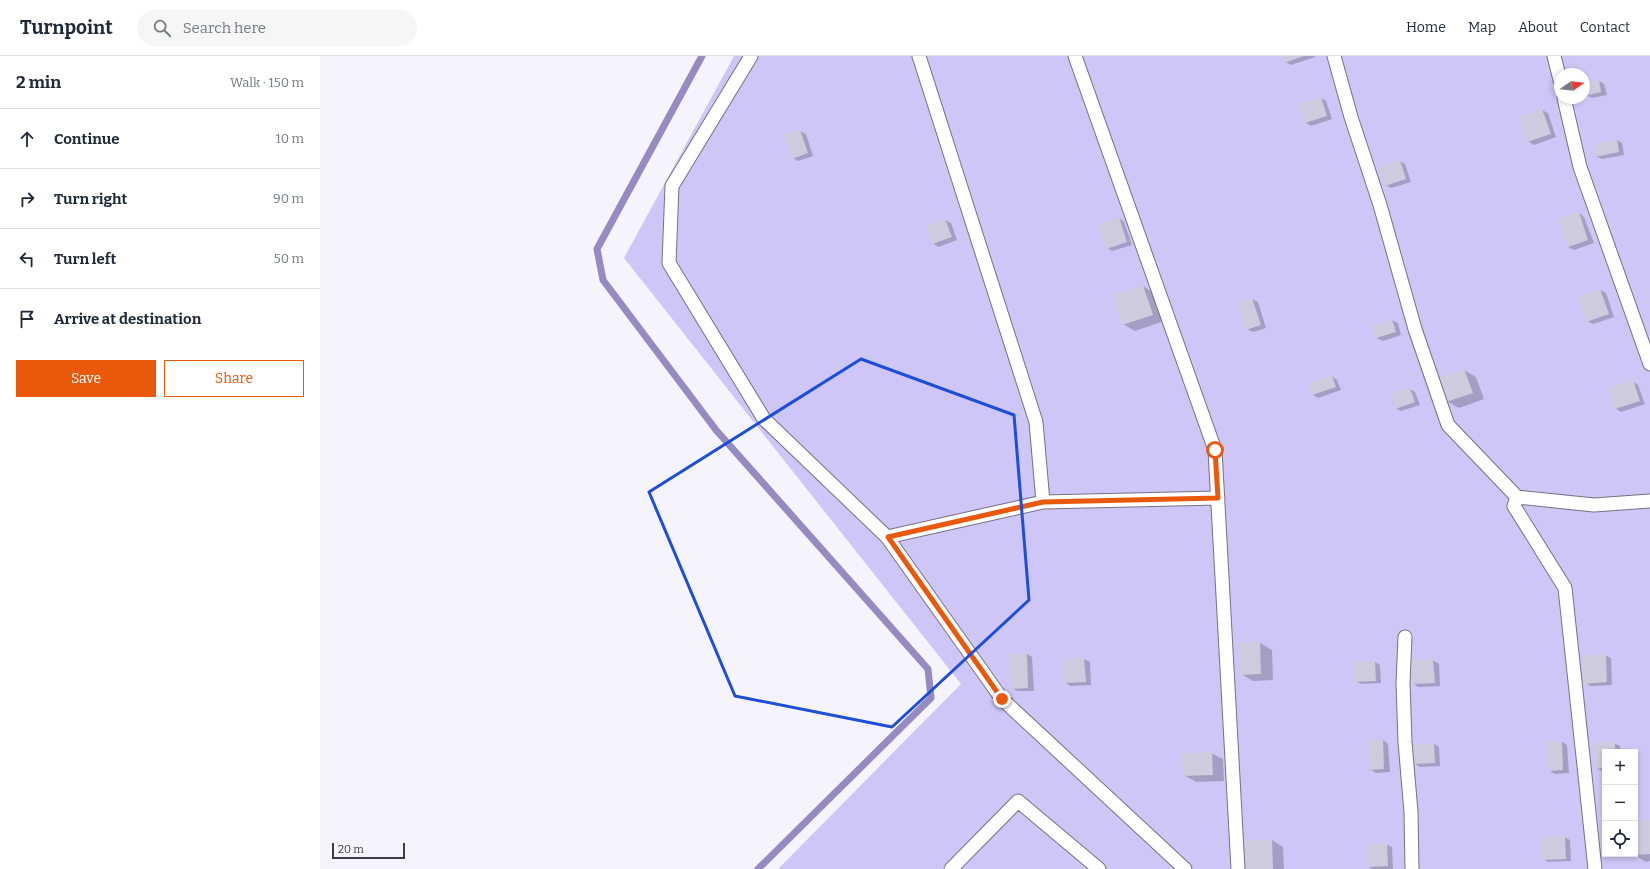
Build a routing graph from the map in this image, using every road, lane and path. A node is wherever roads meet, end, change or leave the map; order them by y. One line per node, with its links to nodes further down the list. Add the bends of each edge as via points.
1 (751, 56): 13 (lane, via 672,186 669,263 764,419)
2 (919, 56): 12 (lane, via 1036,422)
3 (1075, 56): 10 (lane, via 1215,450)
4 (1334, 56): 9 (lane, via 1415,329 1448,425)
5 (1554, 56): 6 (lane)
6 (1557, 68)
7 (1565, 104): 8 (lane, via 1580,167)
8 (1650, 364)
9 (1516, 497): 11 (lane, via 1594,505); 20 (lane, via 1514,506 1565,588)
10 (1218, 498): 12 (lane); 18 (lane)
11 (1650, 501)
12 (1043, 502): 13 (lane)
13 (888, 537): 17 (lane, via 1002,699)
14 (1405, 637): 19 (lane, via 1403,683)
15 (951, 869): 16 (lane, via 1018,801)
16 (1099, 869)
17 (1185, 869)
18 (1238, 869)
19 (1412, 869)
20 (1595, 869)

